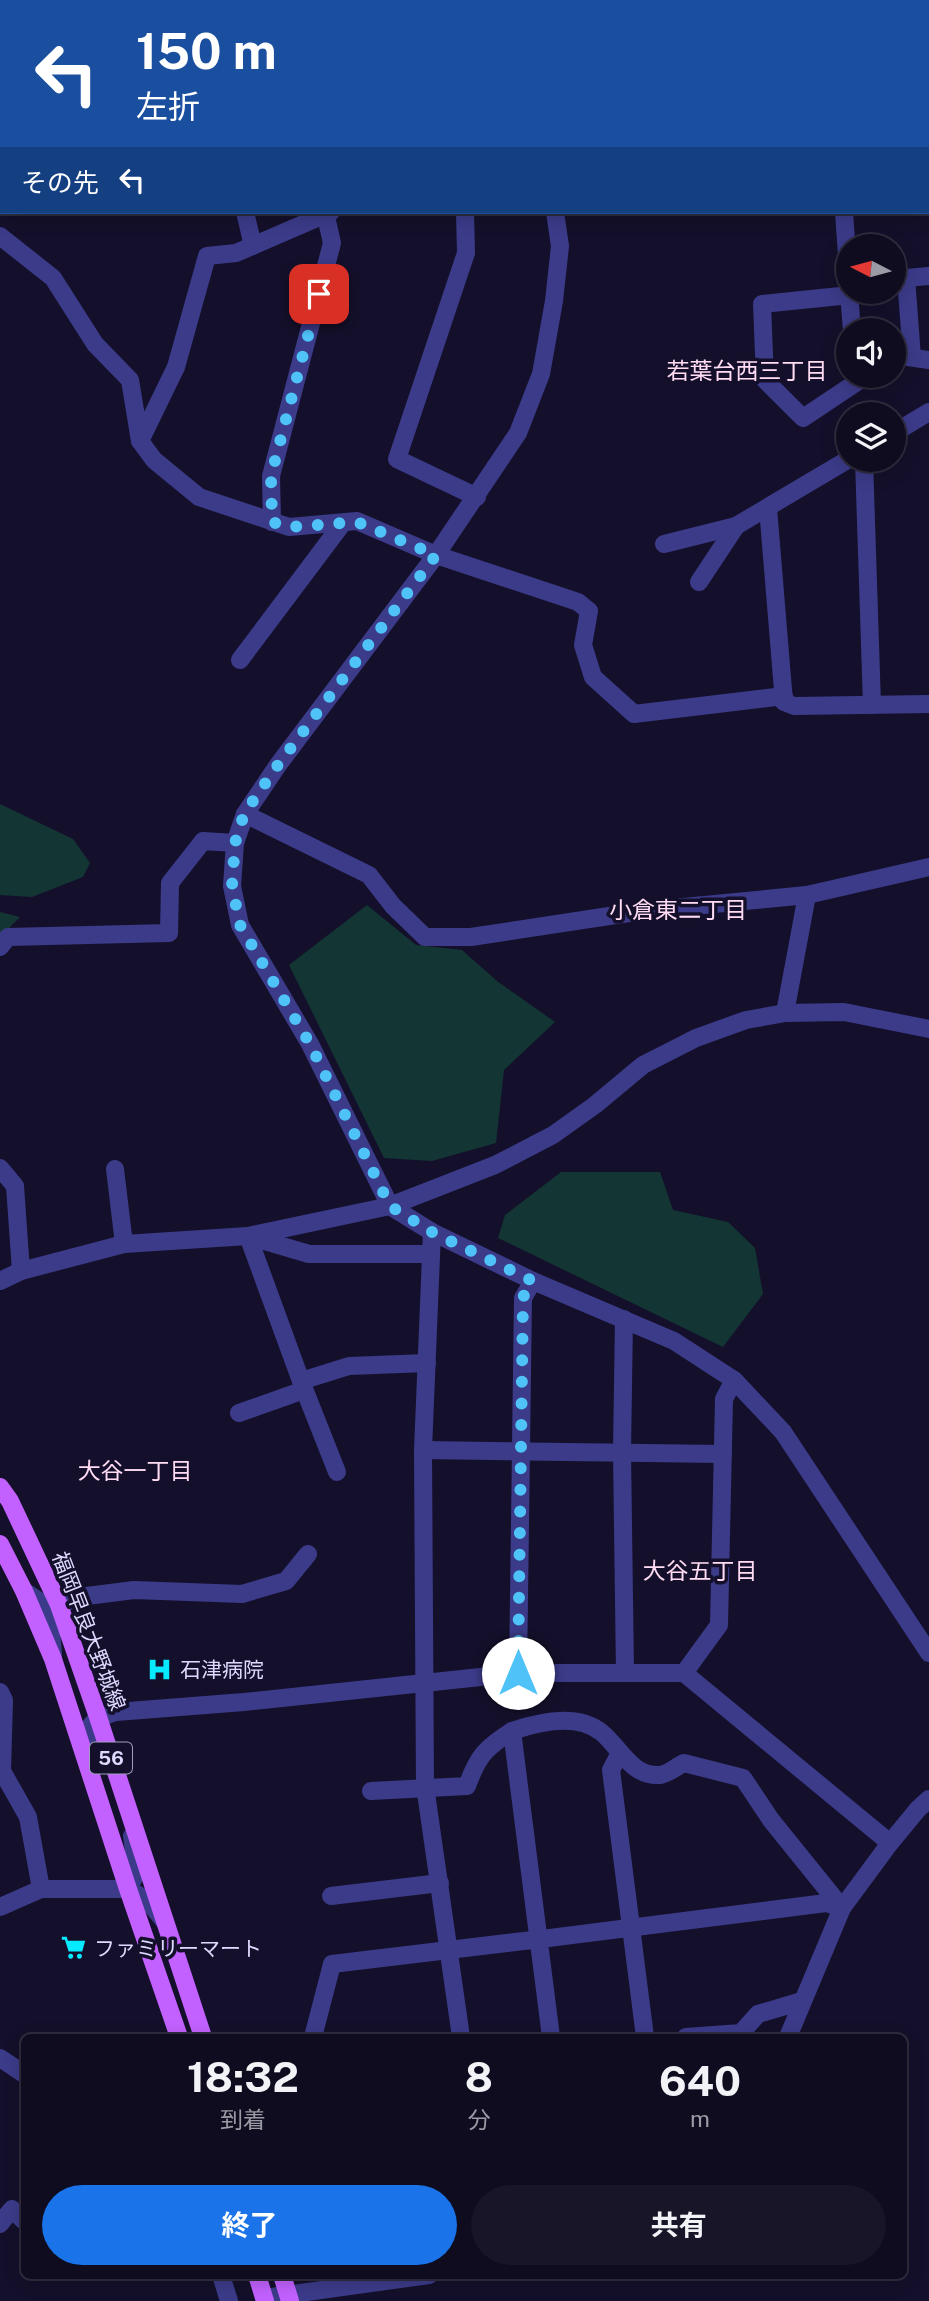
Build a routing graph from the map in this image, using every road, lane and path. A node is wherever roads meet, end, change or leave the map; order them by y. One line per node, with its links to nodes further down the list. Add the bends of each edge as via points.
1 (245, 214): 9 (street)
2 (325, 214): 9 (street)
3 (327, 214): 21 (street, via 332,243 271,476)
4 (464, 214): 19 (street, via 466,253 397,459)
5 (555, 214): 19 (street, via 560,246 541,374 518,433)
6 (844, 214): 7 (street)
7 (845, 234)
8 (0, 236): 16 (street, via 53,278 95,344 130,380)
9 (253, 246): 16 (street, via 207,256 176,367)
10 (929, 276): 12 (street, via 906,278)
11 (836, 292): 13 (street, via 762,304 765,380 803,418)
12 (905, 318)
13 (848, 388)
14 (929, 412): 15 (street)
15 (906, 426)
16 (140, 441): 21 (street, via 154,460 200,497)
17 (836, 468): 20 (street)
18 (864, 472): 30 (street)
19 (477, 497): 25 (street)
20 (768, 508): 23 (street); 28 (street)
21 (272, 522): 22 (street, via 289,527)
22 (342, 524): 25 (street, via 357,522); 27 (street)
23 (736, 526): 24 (street); 26 (street)
24 (664, 544)
25 (436, 555): 28 (street, via 578,602 589,611 583,645 593,677 634,714); 31 (street)
26 (699, 582)
27 (240, 660)
28 (784, 696): 30 (street, via 784,702 794,706)
29 (929, 704): 30 (street)
30 (872, 705)
31 (244, 814): 32 (street); 34 (street, via 369,875 425,937 471,937 642,911)
32 (235, 843): 35 (street, via 203,841 170,883 169,933 8,937); 40 (street, via 232,886 240,925 310,1044)
33 (929, 867): 34 (street)
34 (807, 895): 36 (street)
35 (0, 947)
36 (785, 1013): 37 (street, via 844,1012); 40 (street, via 746,1020 696,1038 643,1065 552,1135 495,1165)
37 (929, 1029)
38 (0, 1168): 45 (street, via 15,1186)
39 (115, 1169): 43 (street)
40 (390, 1206): 41 (street); 42 (street)
41 (432, 1232): 44 (street); 47 (street)
42 (248, 1236): 43 (street); 44 (street, via 309,1254); 51 (street)
43 (124, 1244): 45 (street)
44 (431, 1254): 49 (street)
45 (21, 1271): 46 (street)
46 (0, 1281)
47 (533, 1281): 48 (street); 54 (street, via 523,1297)
48 (624, 1319): 50 (street, via 674,1341); 55 (street)
49 (427, 1363): 51 (street, via 349,1366); 53 (street)
50 (734, 1380): 56 (street, via 724,1399); 63 (street, via 783,1432)
51 (303, 1386): 52 (street); 57 (street)
52 (239, 1413)
53 (423, 1450): 54 (street); 68 (street)
54 (519, 1451): 55 (street); 65 (street)
55 (622, 1452): 56 (street); 66 (street)
56 (723, 1454): 67 (street, via 719,1625)
57 (337, 1472)
58 (0, 1487): 62 (main road, 福岡早良大野城線 / 56)
59 (0, 1544): 61 (main road, 福岡早良大野城線 / 56)
60 (308, 1554): 62 (street, via 286,1581 242,1594 134,1590 79,1597)
61 (24, 1591): 62 (street, via 42,1603); 64 (main road, 福岡早良大野城線 / 56)
62 (59, 1605): 64 (street, via 50,1617); 71 (main road, 福岡早良大野城線 / 56)
63 (929, 1653)
64 (53, 1658): 70 (main road, 福岡早良大野城線 / 56)
65 (518, 1673): 66 (street); 68 (street)
66 (625, 1673): 67 (street)
67 (684, 1673): 79 (street)
68 (424, 1682): 71 (street); 75 (street)
69 (0, 1692): 81 (street, via 4,1700 2,1771 28,1817)
70 (67, 1703): 71 (street, via 83,1715); 74 (main road, 福岡早良大野城線 / 56)
71 (98, 1717): 74 (street, via 89,1725 87,1737); 78 (main road, 福岡早良大野城線 / 56)
72 (512, 1731): 73 (street, via 572,1720 600,1731); 75 (street, via 489,1745 467,1786); 88 (street)
73 (620, 1753): 85 (street, via 645,1773 662,1775 684,1763 743,1778); 87 (street, via 611,1770)
74 (91, 1776): 82 (main road, 福岡早良大野城線 / 56)
75 (425, 1787): 76 (street); 80 (street)
76 (371, 1791)
77 (929, 1799): 79 (street)
78 (128, 1809): 82 (street, via 137,1872); 86 (main road, 福岡早良大野城線 / 56)
79 (890, 1843): 85 (street)
80 (440, 1883): 83 (street); 89 (street)
81 (41, 1889): 82 (street); 84 (street)
82 (128, 1889): 86 (street, via 146,1900); 91 (main road, 福岡早良大野城線 / 56)
83 (331, 1896)
84 (0, 1907)
85 (842, 1908): 87 (street, via 826,1903); 90 (street)
86 (165, 1922): 92 (main road, 福岡早良大野城線 / 56)
87 (630, 1927): 88 (street); 96 (street)
88 (538, 1938): 89 (street); 95 (street)
89 (449, 1950): 93 (street, via 332,1964); 94 (street)
90 (802, 2001): 97 (street, via 758,2014 741,2033); 98 (street)
91 (178, 2034)
92 (202, 2034)
93 (314, 2034)
94 (461, 2034)
95 (551, 2034)
96 (645, 2034)
97 (727, 2034)
98 (789, 2034)
99 (0, 2058): 100 (street)
100 (21, 2072)
101 (12, 2209): 102 (street)
102 (0, 2224)
103 (222, 2279): 109 (street)
104 (258, 2279): 108 (main road)
105 (283, 2279): 107 (main road)
106 (404, 2279): 107 (street)
107 (289, 2297): 108 (street)
108 (265, 2299)
109 (229, 2301)

